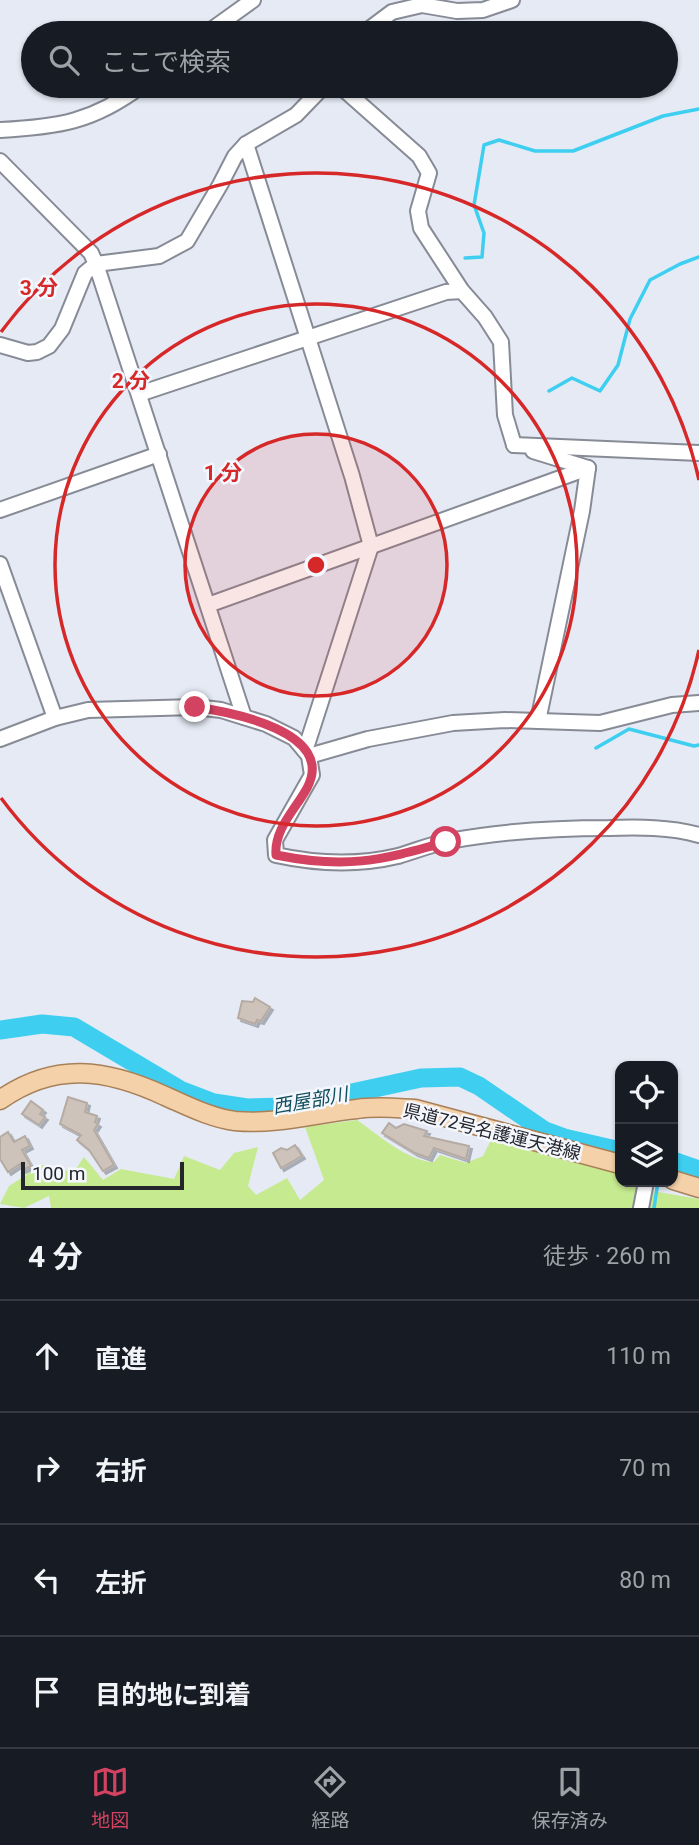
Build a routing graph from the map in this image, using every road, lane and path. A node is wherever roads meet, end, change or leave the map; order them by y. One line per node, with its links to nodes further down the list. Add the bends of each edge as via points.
1 (253, 0): 3 (street)
2 (512, 0): 4 (street, via 483,10 422,5 392,12)
3 (224, 21)
4 (380, 21)
5 (124, 98): 8 (street, via 106,110 50,127)
6 (312, 98): 9 (street, via 296,115)
7 (354, 98): 12 (street, via 419,156 429,173 418,211 421,228)
8 (0, 130)
9 (246, 144): 11 (street, via 187,242 159,256); 13 (street)
10 (0, 161): 11 (street, via 91,253)
11 (96, 264): 14 (street, via 85,273 62,328 49,346 28,353); 15 (street)
12 (462, 291): 13 (street, via 446,292); 16 (street, via 501,342 505,415)
13 (306, 338): 15 (street); 21 (street)
14 (0, 345)
15 (138, 394): 18 (street)
16 (514, 444): 17 (street); 19 (street)
17 (699, 453)
18 (159, 454): 20 (street); 23 (street)
19 (588, 468): 21 (street); 27 (street)
20 (0, 510)
21 (371, 546): 23 (street); 29 (street)
22 (0, 564): 26 (street)
23 (208, 606): 25 (street)
24 (699, 703): 27 (street, via 600,723)
25 (244, 717): 26 (street, via 195,707 88,710); 29 (street, via 294,738)
26 (55, 718): 28 (street)
27 (538, 721): 29 (street, via 453,723)
28 (0, 739)
29 (307, 753): 30 (street, via 312,775 275,840 276,855 334,864 363,862 507,831 556,828 649,827)
30 (699, 835)
31 (0, 1100): 32 (main road, 県道72号名護運天港線, via 38,1080 62,1074 109,1075 234,1121 276,1122 369,1108 415,1109)
32 (615, 1163)
33 (678, 1182): 35 (main road)
34 (645, 1187): 36 (street)
35 (699, 1188)
36 (641, 1208)

